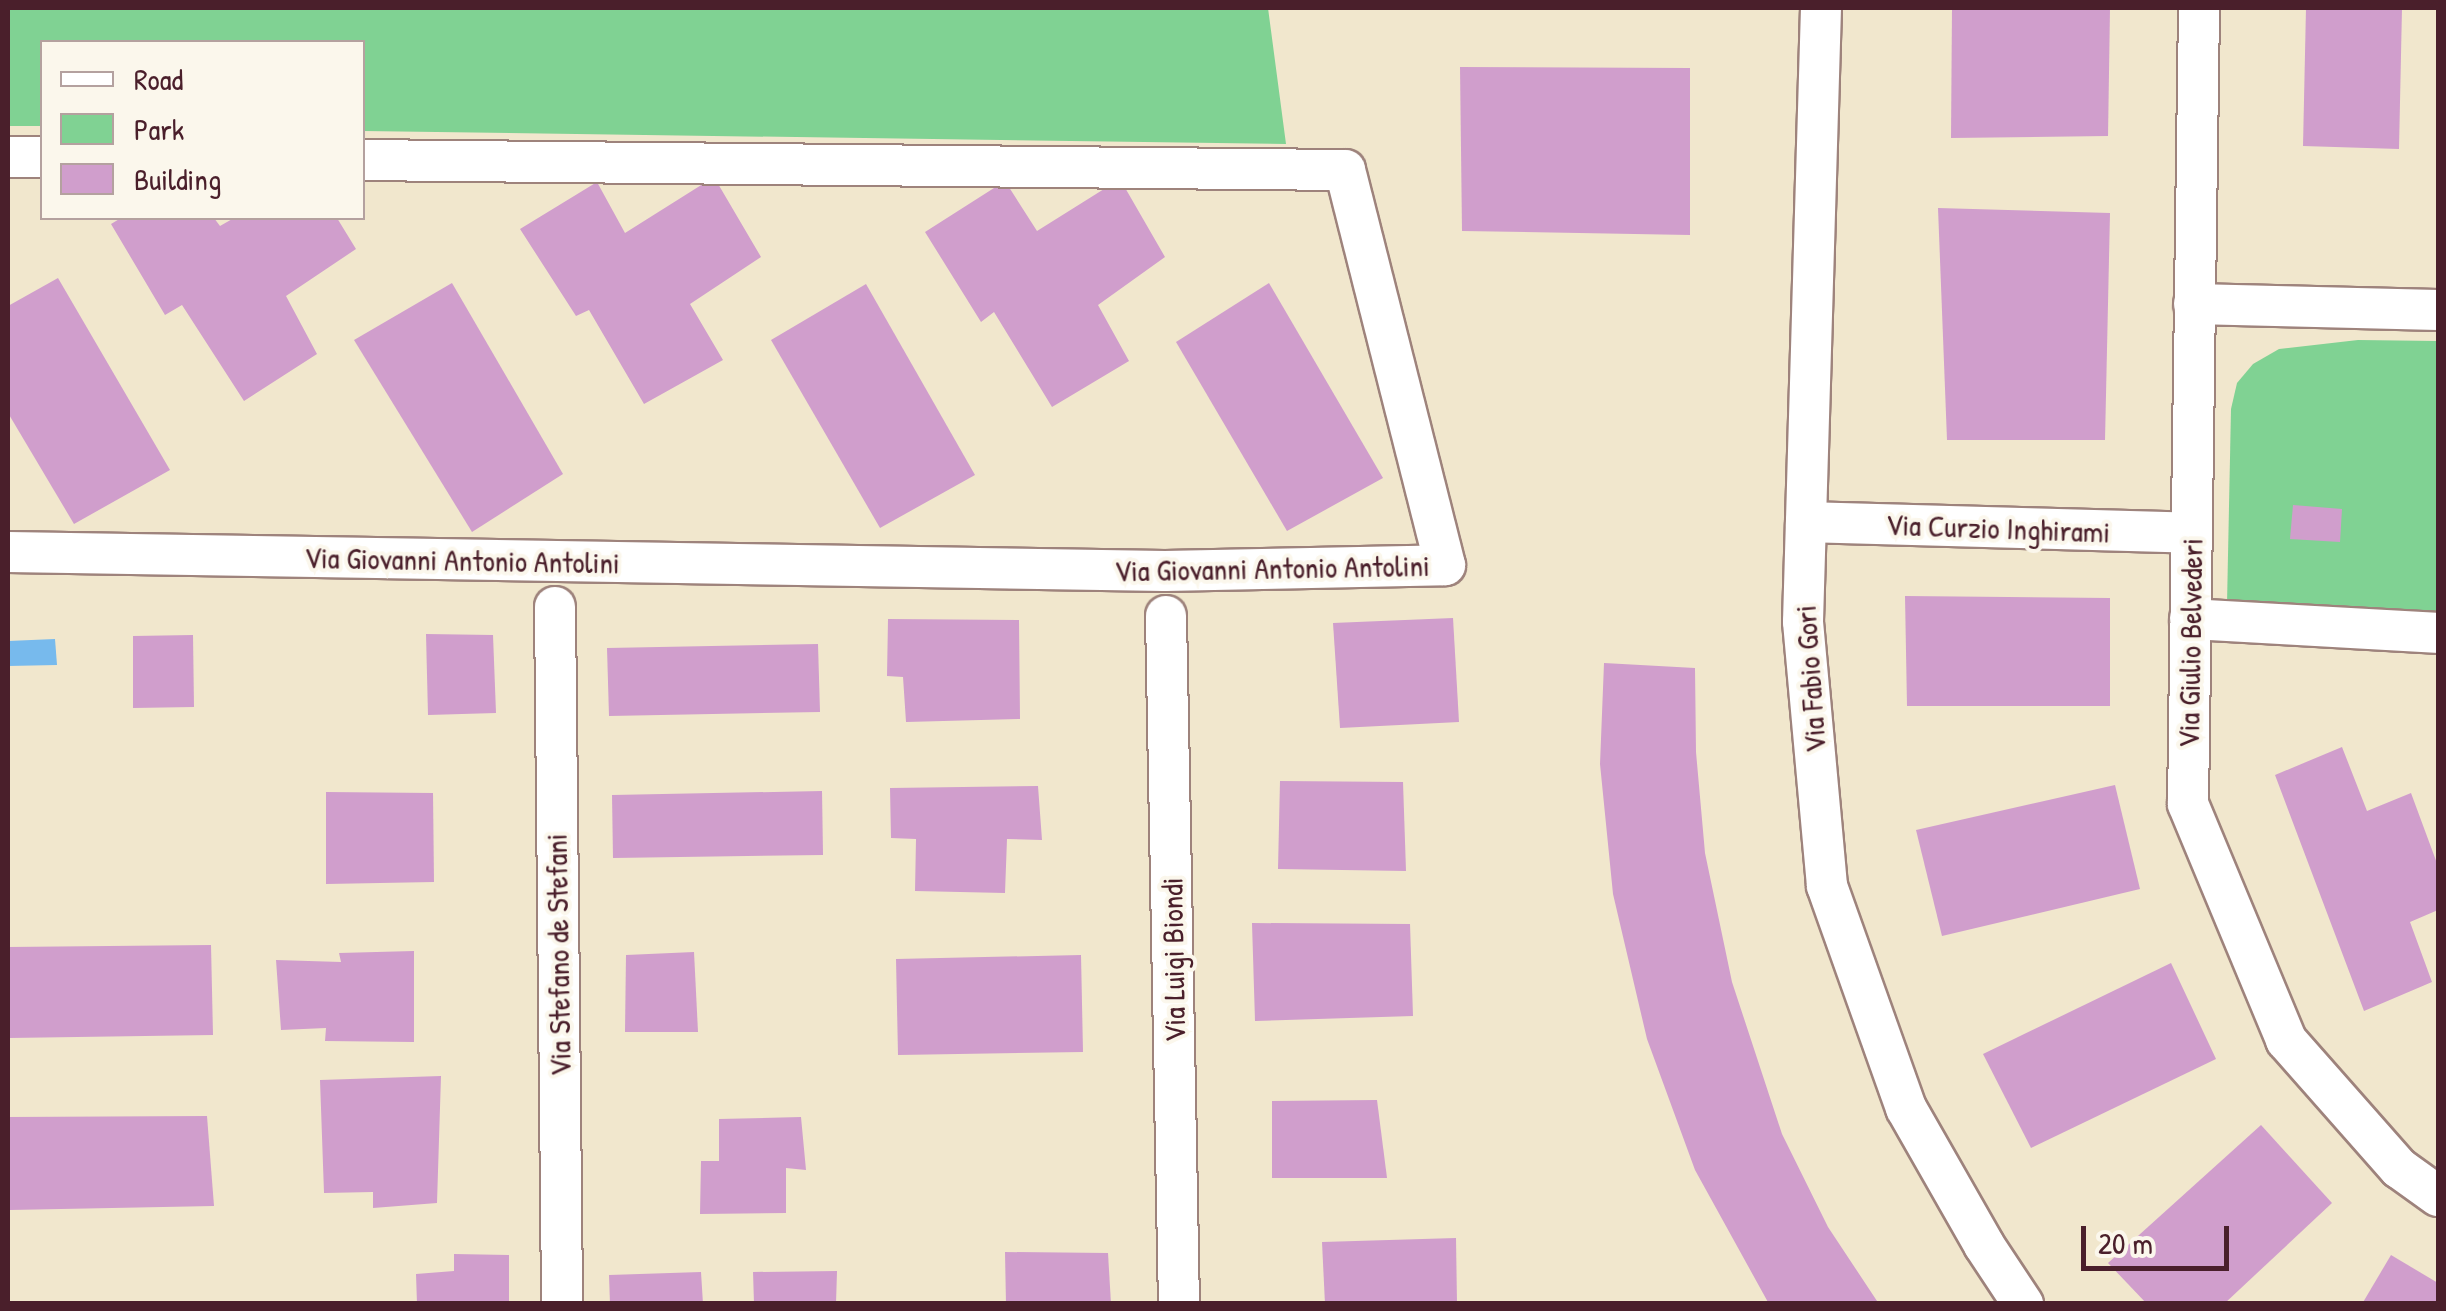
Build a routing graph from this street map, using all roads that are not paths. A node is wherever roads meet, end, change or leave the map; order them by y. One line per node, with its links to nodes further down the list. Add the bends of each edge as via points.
1 (1821, 8): 8 (street, Via Fabio Gori)
2 (2199, 8): 6 (street, Via Giulio Belvederi)
3 (8, 157): 4 (street)
4 (40, 157)
5 (365, 160): 10 (street, Via Giovanni Antonio Antolini, via 1345,170 1445,566 1165,571)
6 (2194, 304): 7 (street); 9 (street, Via Giulio Belvederi)
7 (2438, 310)
8 (1806, 522): 9 (street, Via Curzio Inghirami); 18 (street, Via Fabio Gori, via 1803,622 1827,886 1906,1108)
9 (2190, 533): 13 (street, Via Giulio Belvederi)
10 (8, 552)
11 (555, 607): 16 (street, Via Stefano de Stefani)
12 (1166, 616): 17 (street, Via Luigi Biondi)
13 (2190, 619): 14 (street); 15 (street, Via Giulio Belvederi, via 2188,804 2286,1040 2399,1168)
14 (2438, 632)
15 (2438, 1196)
16 (562, 1304)
17 (1179, 1304)
18 (2023, 1304)

